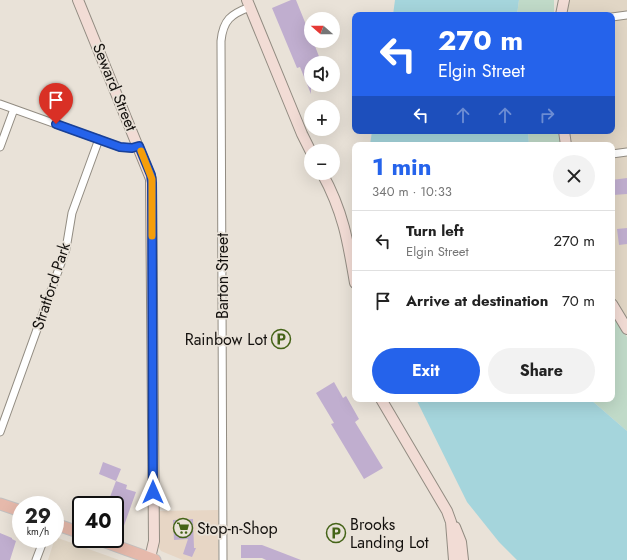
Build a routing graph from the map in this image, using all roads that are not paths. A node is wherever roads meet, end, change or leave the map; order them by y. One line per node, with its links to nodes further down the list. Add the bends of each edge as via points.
1 (78, 0): 13 (street, Seward Street)
2 (558, 0): 5 (street)
3 (564, 0): 6 (street)
4 (248, 3): 12 (street); 30 (street, Barton Street, via 228,19 221,41)
5 (560, 12)
6 (561, 12)
7 (627, 15): 8 (street)
8 (615, 17)
9 (0, 104): 10 (street)
10 (14, 109): 11 (street); 14 (street)
11 (99, 139): 13 (street, via 127,148); 22 (street, Stratford Park, via 72,213 66,249)
12 (307, 144)
13 (139, 146): 28 (street, Seward Street, via 152,183)
14 (0, 147)
15 (627, 152): 16 (street)
16 (615, 154)
17 (326, 180): 18 (street, via 341,215)
18 (352, 267)
19 (615, 309): 20 (street)
20 (627, 329)
21 (383, 402): 25 (street, via 442,501)
22 (0, 432)
23 (0, 504): 24 (main road)
24 (12, 508)
25 (451, 522): 31 (street); 32 (street, via 460,537)
26 (41, 548): 29 (street)
27 (122, 548): 28 (main road)
28 (152, 559)
29 (36, 560)
30 (223, 560)
31 (454, 560)
32 (463, 560)

